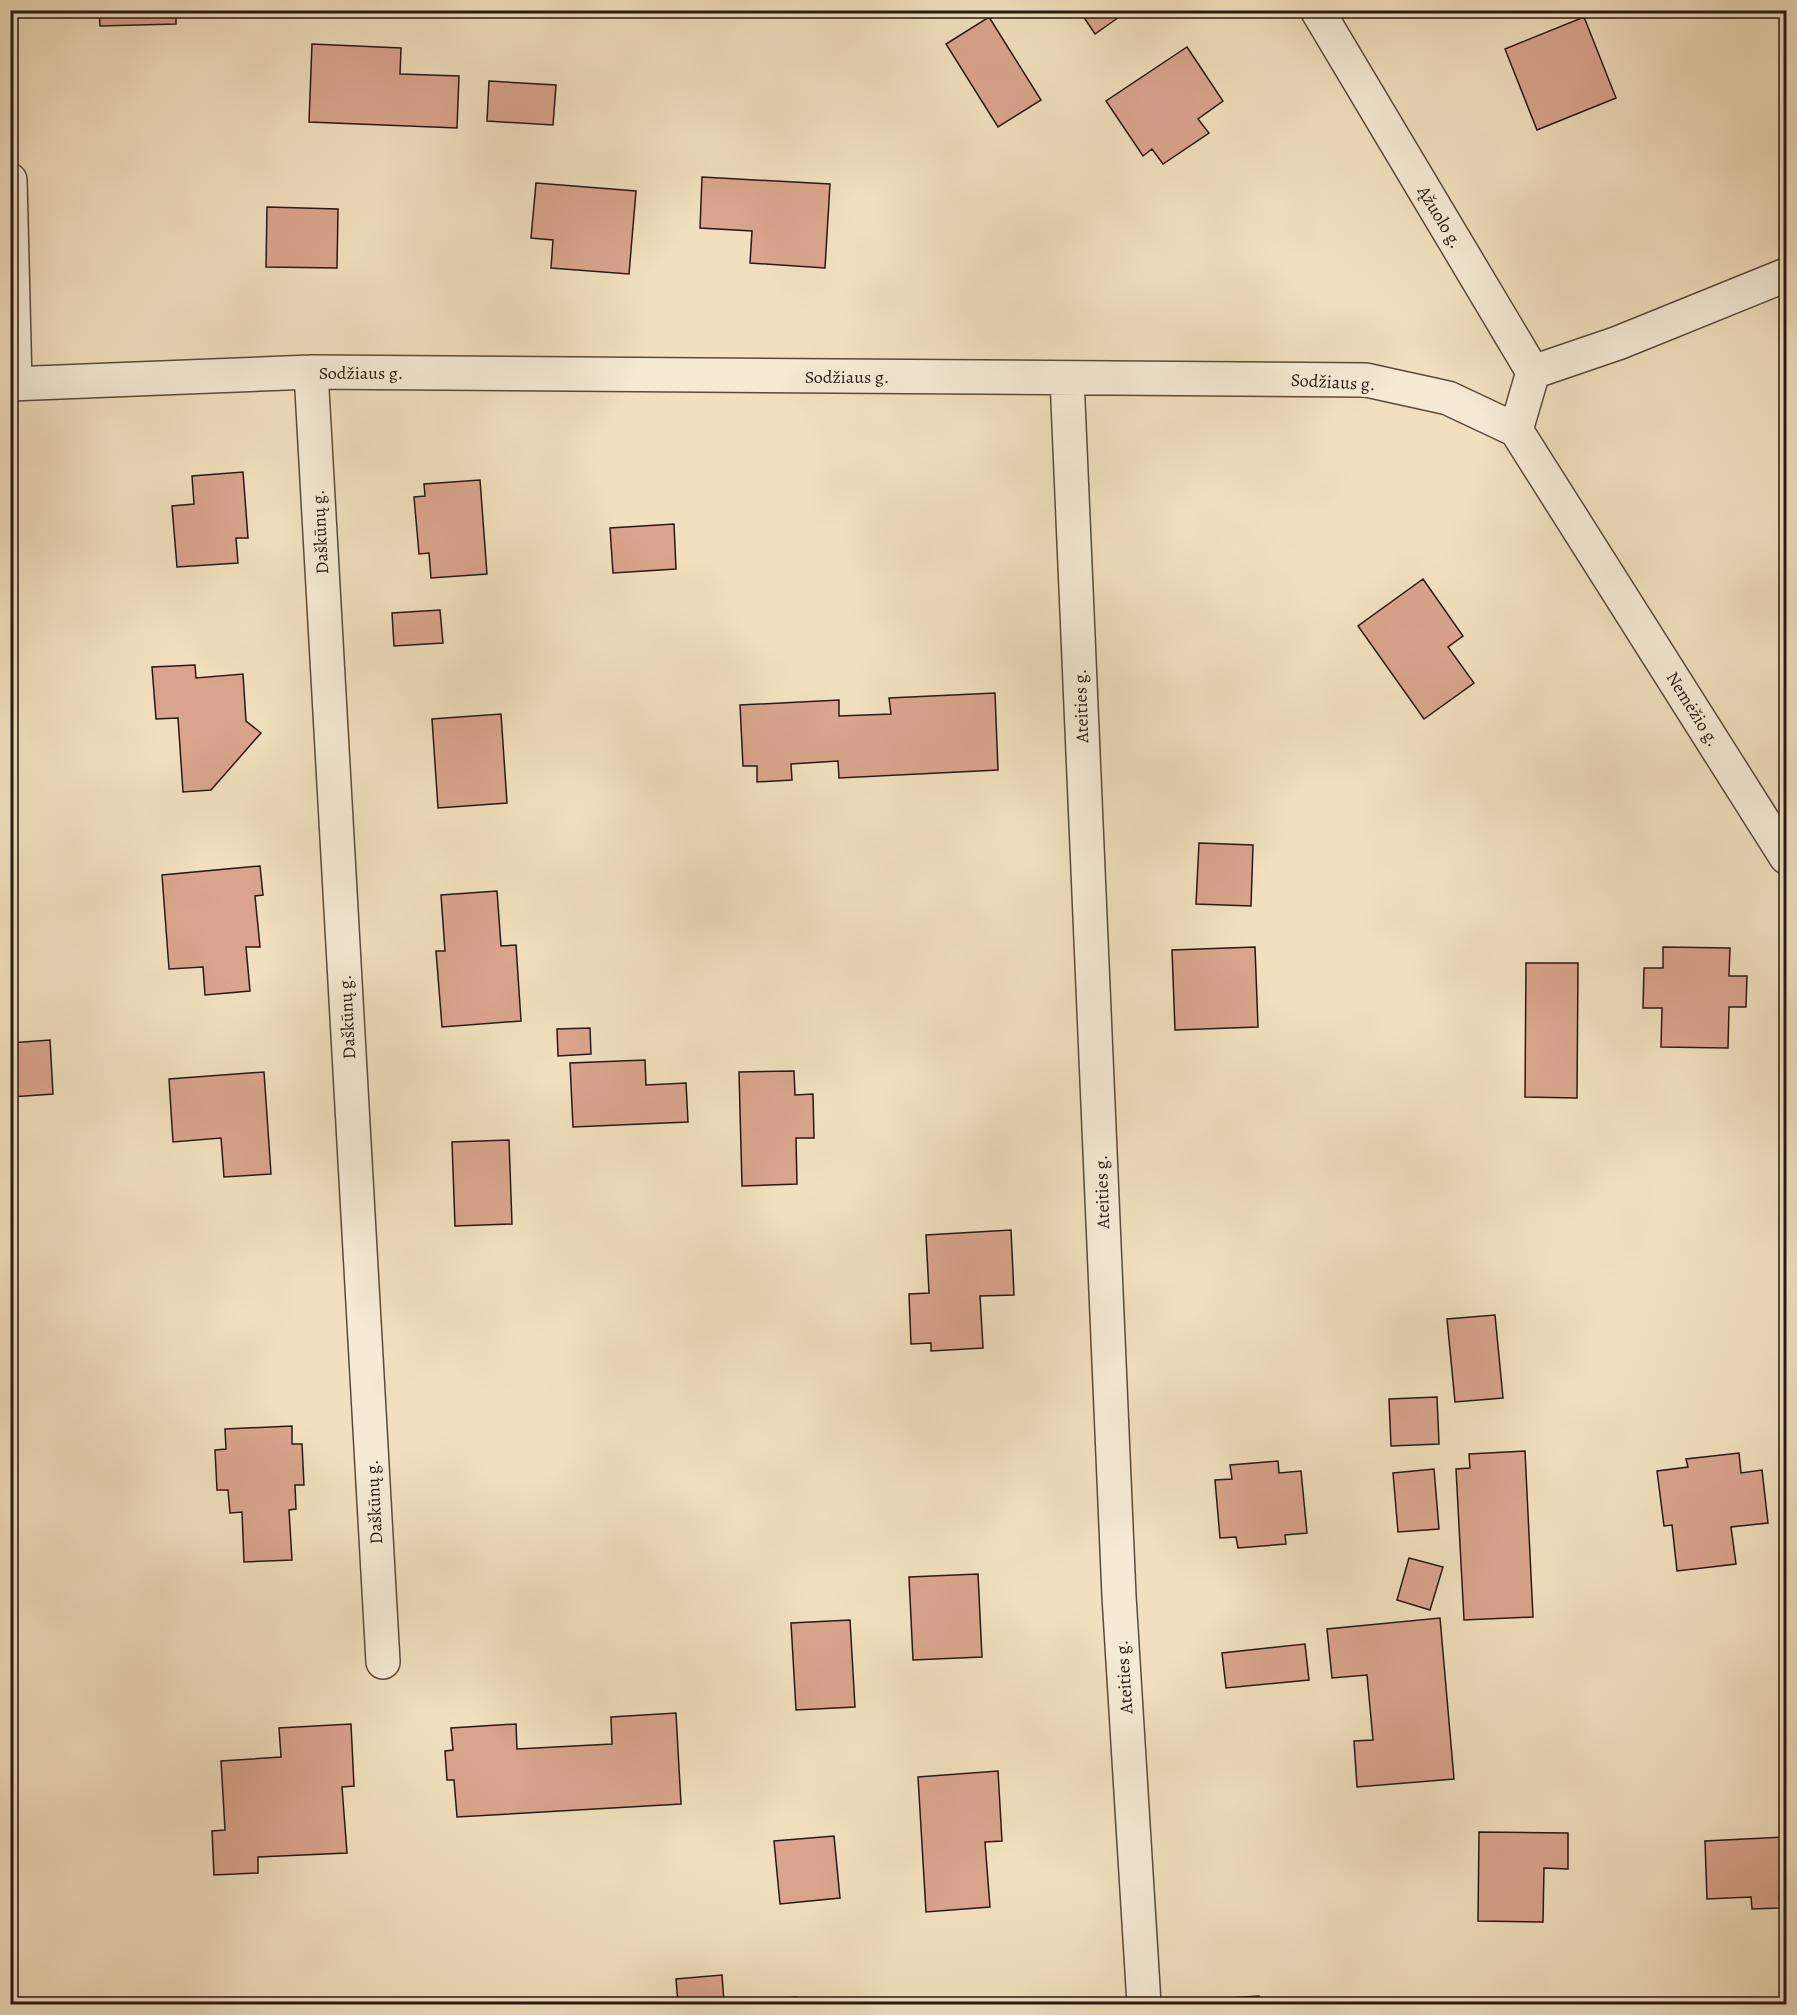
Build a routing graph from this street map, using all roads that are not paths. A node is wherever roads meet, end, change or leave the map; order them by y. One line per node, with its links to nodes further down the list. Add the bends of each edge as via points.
1 (1317, 10): 5 (street, Ąžuolo g.)
2 (10, 180): 7 (street, Sodžiaus g.)
3 (1786, 275): 5 (street, via 1618,343)
4 (311, 372): 6 (street, Sodžiaus g.); 7 (street, Sodžiaus g.); 10 (street, Daškūnų g.)
5 (1533, 372): 8 (street)
6 (1067, 378): 8 (street, Sodžiaus g., via 1366,380 1448,399); 11 (street, Ateities g., via 1119,1596)
7 (13, 384)
8 (1516, 430): 9 (street, Nemėžio g.)
9 (1786, 857)
10 (383, 1662)
11 (1144, 2004)

